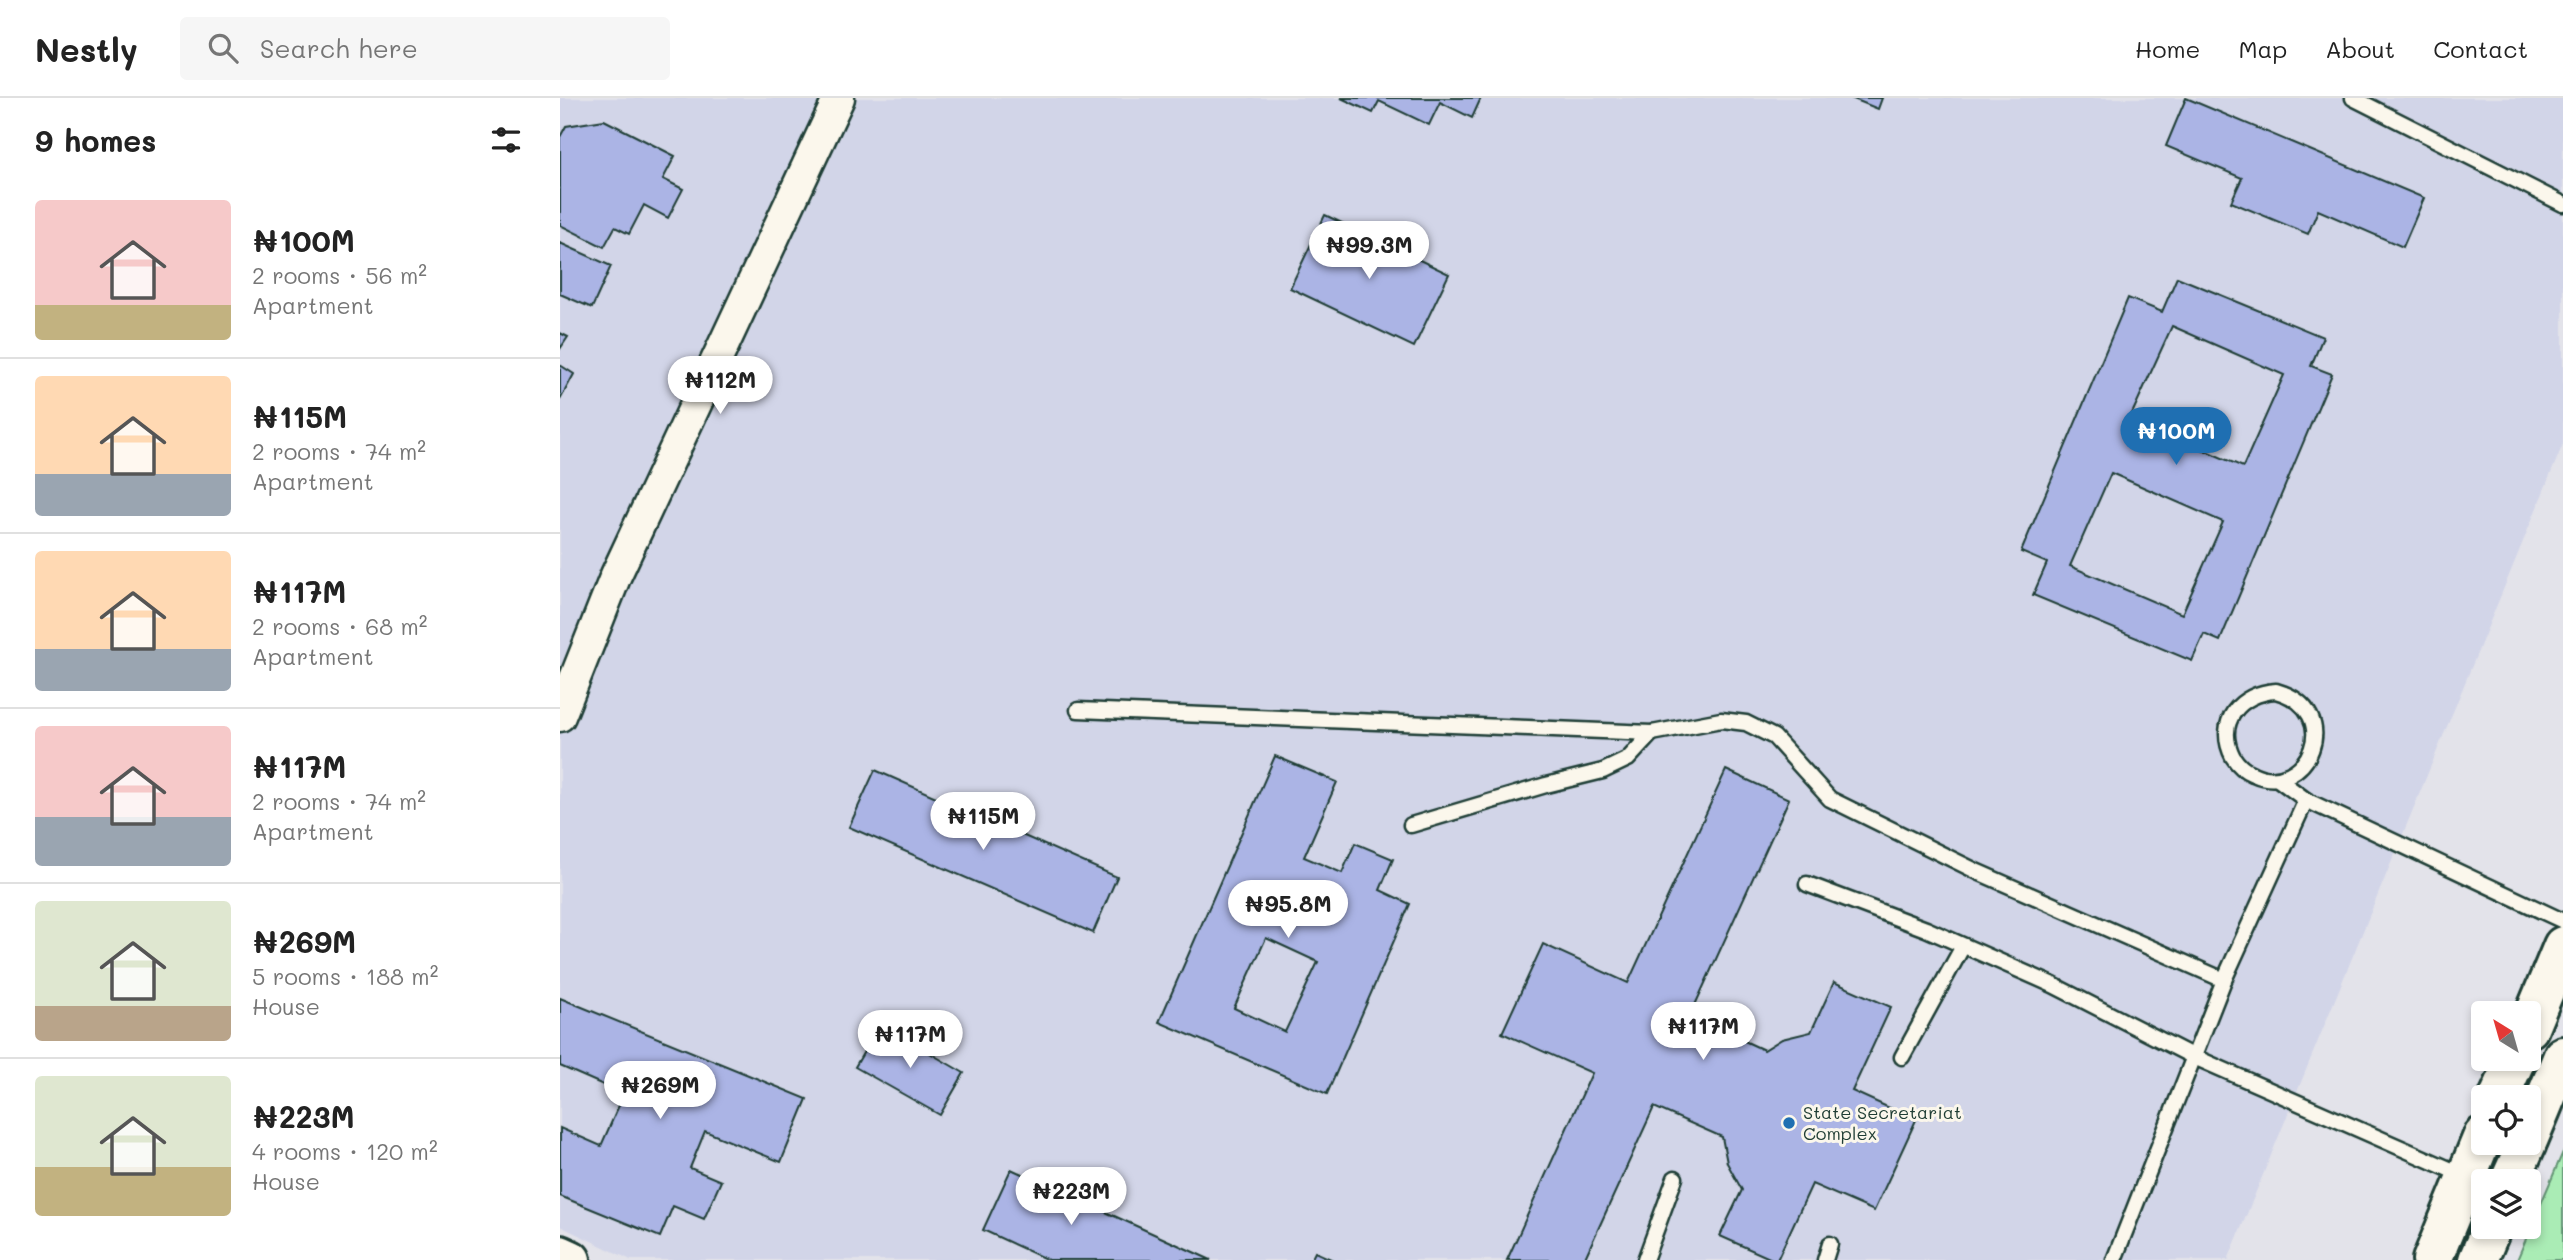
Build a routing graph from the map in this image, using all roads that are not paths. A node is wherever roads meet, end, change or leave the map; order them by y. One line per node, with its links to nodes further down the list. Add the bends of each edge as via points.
1 (839, 98): 5 (street, via 616,575)
2 (2353, 98): 3 (lane)
3 (2563, 204)
4 (1078, 710): 6 (lane)
5 (560, 716)
6 (1652, 733): 9 (lane, via 1628,759 1603,771); 14 (lane, via 1721,720 1746,723 1774,737 1830,799 1979,872)
7 (2279, 780): 7 (lane, via 2311,753 2314,726 2301,702 2276,691 2262,692 2249,697 2230,717 2228,747 2246,771); 8 (lane)
8 (2306, 800): 11 (lane); 14 (lane)
9 (1411, 825)
10 (1807, 884): 12 (lane)
11 (2563, 921)
12 (1963, 946): 16 (lane, via 2053,985); 18 (lane)
13 (2563, 946): 15 (main road)
14 (2224, 980): 16 (lane)
15 (2540, 1001)
16 (2192, 1056): 21 (lane); 29 (lane)
17 (2563, 1056): 19 (main road)
18 (1902, 1057)
19 (2541, 1109)
20 (2475, 1155): 21 (main road)
21 (2466, 1176): 30 (main road)
22 (1675, 1178): 27 (lane)
23 (2487, 1239): 31 (main road)
24 (1830, 1244): 28 (lane)
25 (560, 1255): 26 (main road)
26 (571, 1260)
27 (1644, 1260)
28 (1825, 1260)
29 (2114, 1260)
30 (2432, 1260)
31 (2478, 1260)

